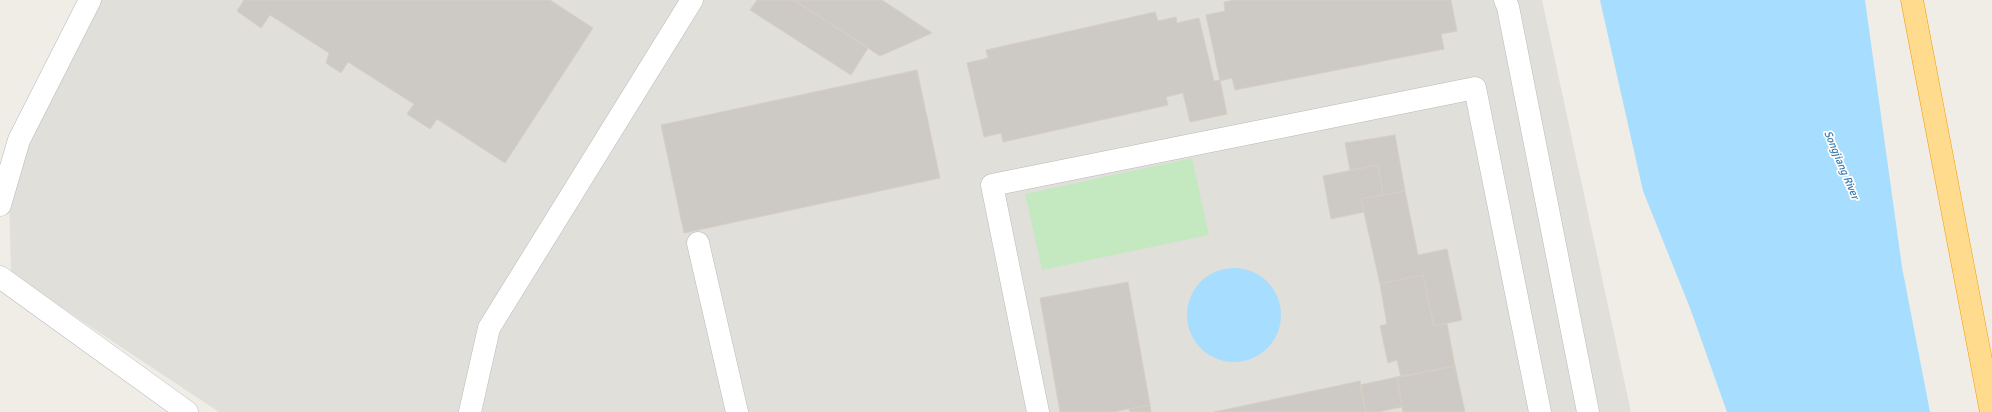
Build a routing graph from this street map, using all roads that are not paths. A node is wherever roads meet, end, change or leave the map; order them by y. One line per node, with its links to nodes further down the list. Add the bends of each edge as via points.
1 (90, 0): 5 (street, via 19,140)
2 (692, 0): 9 (street, via 489,328)
3 (1505, 0): 13 (street)
4 (1912, 0): 14 (highway)
5 (0, 205)
6 (698, 243): 10 (street)
7 (0, 277): 8 (street)
8 (187, 412)
9 (470, 412)
10 (737, 412)
11 (1038, 412): 12 (street, via 992,186 1475,88)
12 (1540, 412)
13 (1588, 412)
14 (1990, 412)

